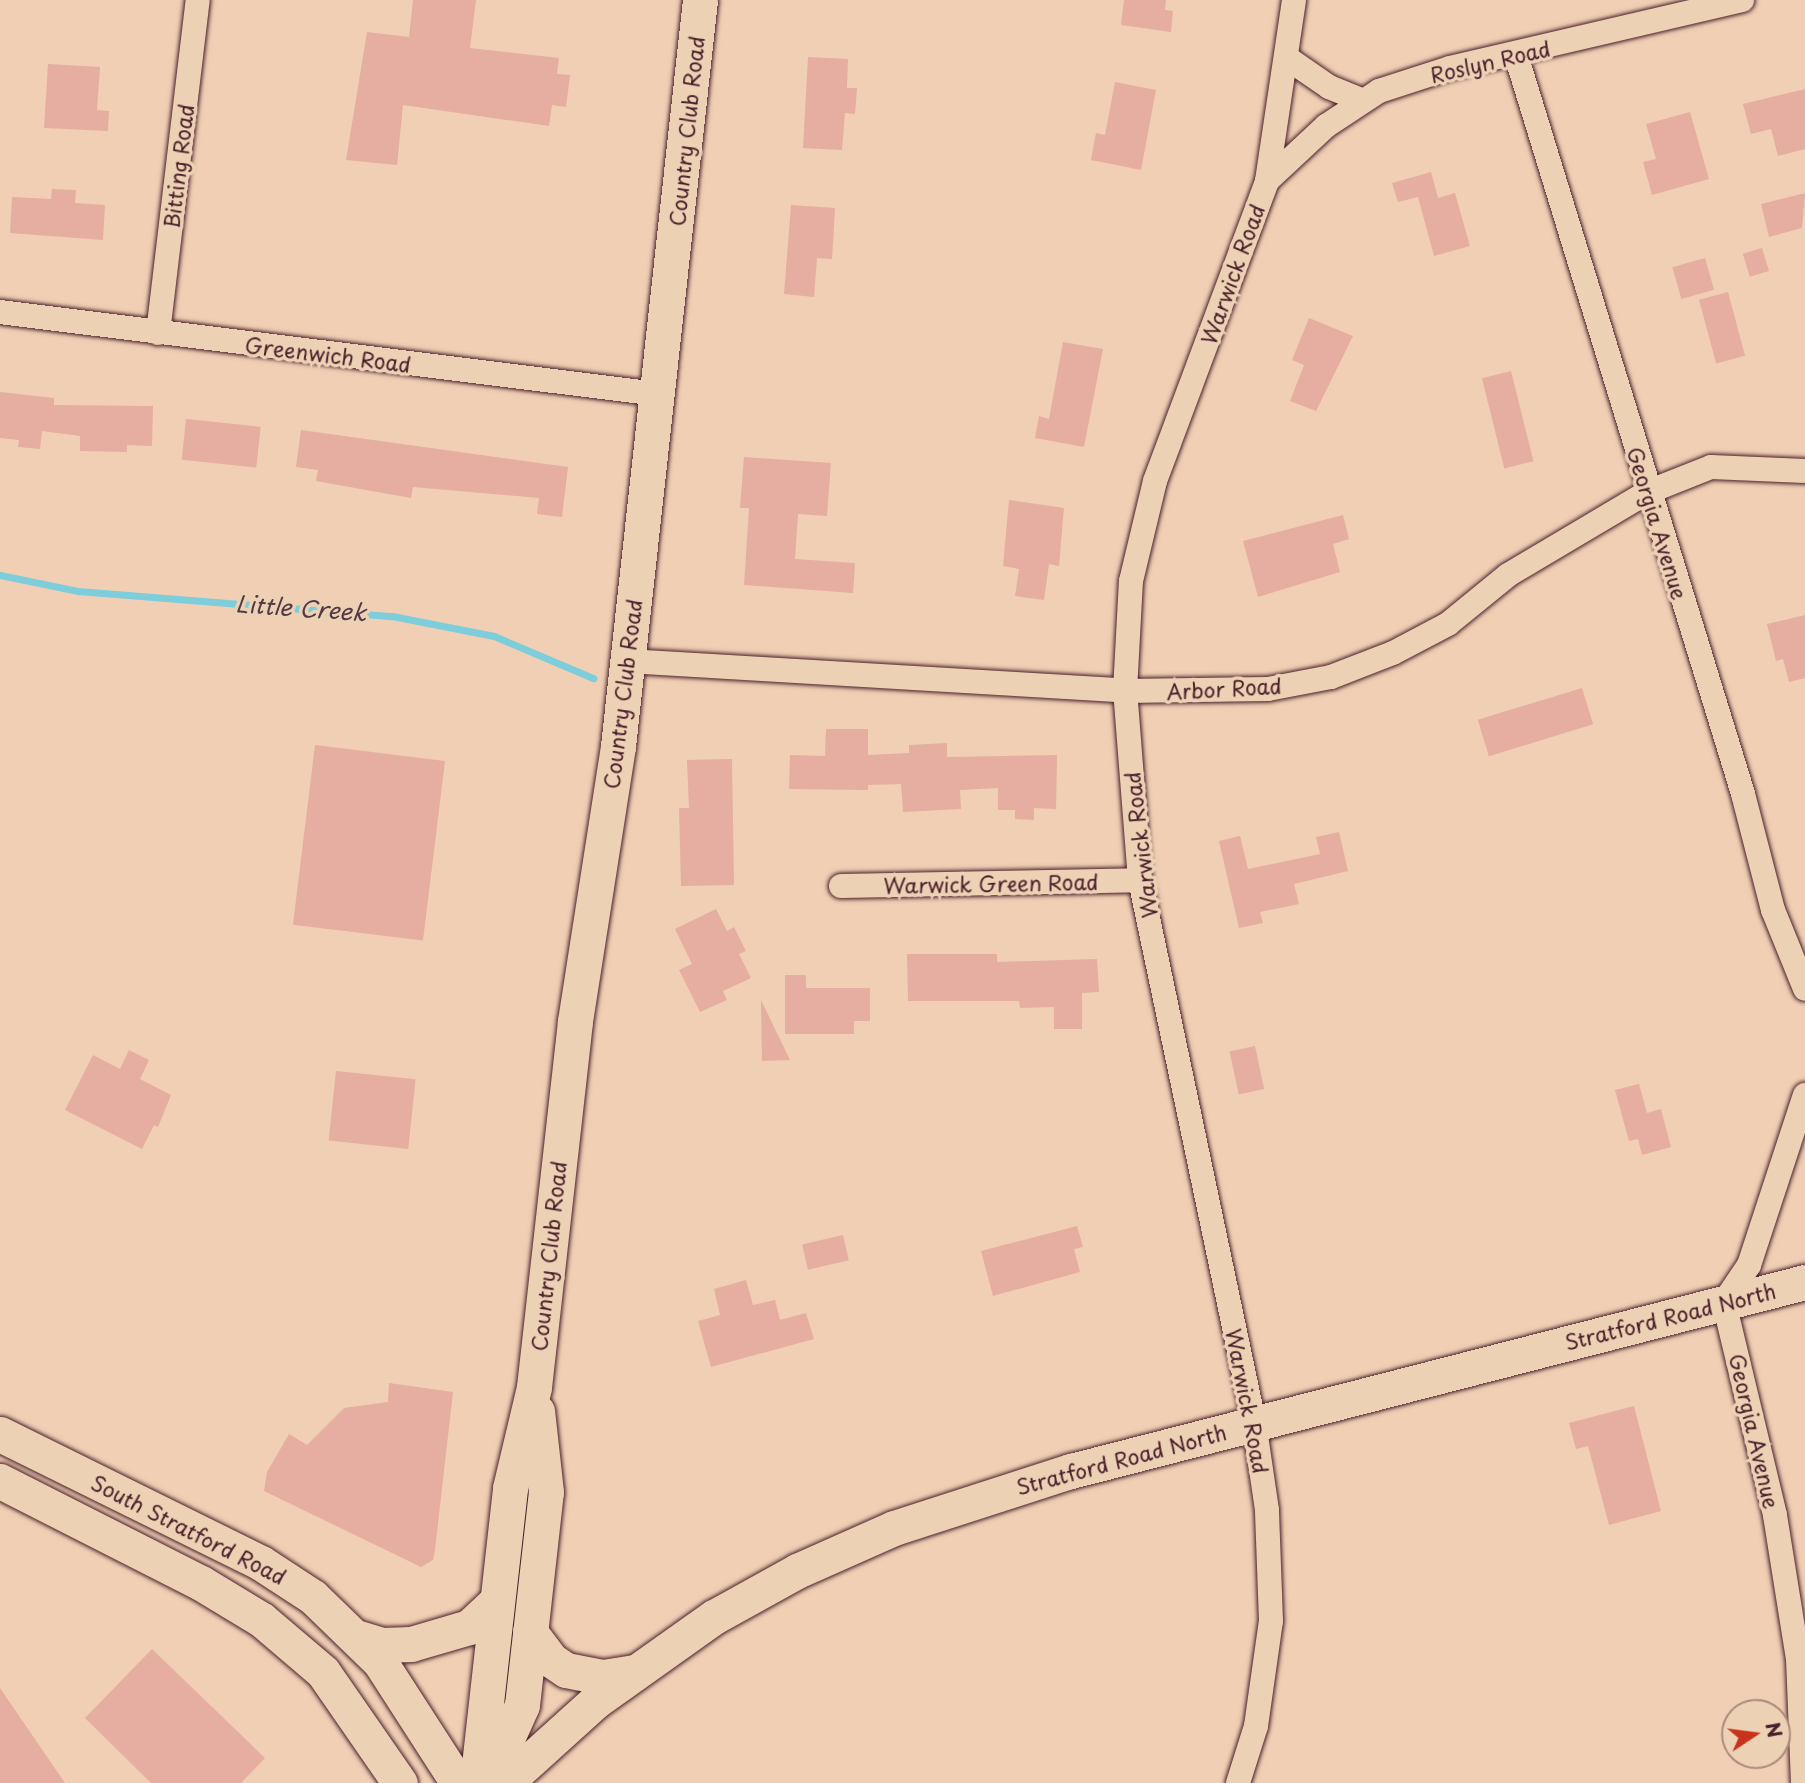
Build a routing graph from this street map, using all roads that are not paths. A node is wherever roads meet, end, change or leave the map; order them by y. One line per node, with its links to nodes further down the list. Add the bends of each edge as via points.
1 (198, 0): 10 (street, Bitting Road)
2 (700, 0): 11 (main road, Country Club Road)
3 (1294, 0): 6 (street, Warwick Road)
4 (1742, 0): 5 (street, Roslyn Road)
5 (1516, 55): 7 (street, Roslyn Road, via 1450,68 1379,91); 13 (street, Georgia Avenue)
6 (1287, 58): 7 (street, via 1329,87); 8 (street, Warwick Road)
7 (1363, 101): 8 (street, Roslyn Road, via 1326,126)
8 (1267, 181): 15 (street, Warwick Road, via 1155,481 1131,581)
9 (0, 312): 10 (street, Greenwich Road)
10 (158, 333): 11 (street, Greenwich Road)
11 (657, 394): 14 (main road, Country Club Road)
12 (1805, 471): 13 (street, Arbor Road, via 1711,467)
13 (1648, 492): 15 (street, Arbor Road, via 1508,575 1448,624 1393,653 1331,677 1268,689); 18 (street, Georgia Avenue, via 1743,794 1773,910)
14 (627, 661): 15 (street, Arbor Road); 22 (main road, Country Club Road, via 575,1021)
15 (1125, 691): 16 (street, Warwick Road)
16 (1140, 880): 17 (street, Warwick Green Road); 23 (street, Warwick Road)
17 (841, 886)
18 (1805, 989)
19 (1805, 1096): 21 (street, via 1749,1265)
20 (1805, 1282): 21 (main road, Stratford Road North)
21 (1724, 1301): 23 (main road, Stratford Road North); 36 (street, Georgia Avenue, via 1775,1516 1798,1659)
22 (534, 1387): 26 (main road, Country Club Road, via 510,1488); 27 (main road, Country Club Road, via 546,1492)
23 (1254, 1422): 29 (main road, Stratford Road North, via 1049,1478 894,1528 758,1592); 35 (street, Warwick Road, via 1267,1510 1271,1621 1256,1726)
24 (0, 1434): 28 (main road, South Stratford Road, via 261,1563 313,1597)
25 (0, 1481): 30 (main road, South Stratford Road, via 201,1583 261,1620 323,1672)
26 (497, 1601): 28 (main road, via 469,1627 411,1644 382,1645); 32 (main road, Country Club Road)
27 (530, 1632): 29 (main road, via 551,1660 566,1670 603,1677); 33 (main road, Country Club Road, via 522,1704)
28 (359, 1638): 31 (main road, South Stratford Road, via 399,1686)
29 (633, 1672): 34 (main road, Stratford Road North)
30 (400, 1783)
31 (458, 1783)
32 (477, 1783)
33 (486, 1783)
34 (505, 1783)
35 (1238, 1783)
36 (1803, 1783)

